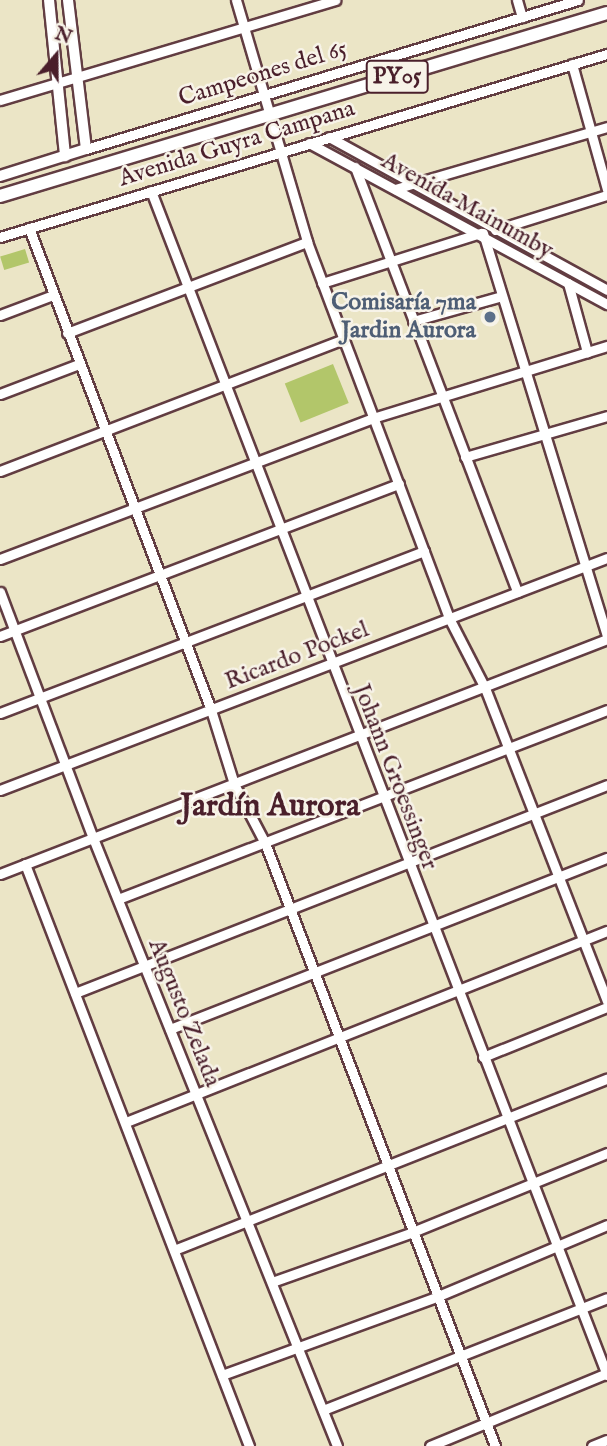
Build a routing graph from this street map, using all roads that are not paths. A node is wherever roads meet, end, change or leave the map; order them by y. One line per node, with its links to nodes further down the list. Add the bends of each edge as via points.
1 (49, 0): 13 (main road)
2 (68, 0): 12 (main road)
3 (236, 0): 9 (street)
4 (335, 0): 9 (street)
5 (517, 0): 8 (street)
6 (578, 0): 8 (street, Campeones del 65)
7 (607, 13): 16 (highway, PY05)
8 (522, 17): 14 (street, Campeones del 65)
9 (244, 28): 12 (street); 14 (street)
10 (607, 54): 11 (street, Avenida Guyra Campana)
11 (572, 64): 18 (street); 19 (street, Avenida Guyra Campana)
12 (75, 79): 13 (street); 21 (main road)
13 (57, 84): 15 (street); 23 (main road)
14 (263, 95): 16 (street); 21 (street, Campeones del 65)
15 (0, 100)
16 (267, 116): 22 (street); 31 (highway, PY05)
17 (607, 127): 18 (street)
18 (590, 132): 26 (street); 28 (street)
19 (329, 137): 20 (street, Avenida Guyra Campana); 26 (street, Avenida Mainumby)
20 (309, 143): 22 (street, Avenida Guyra Campana); 24 (street, Avenida Mainumby)
21 (86, 149): 23 (main road, Campeones del 65)
22 (278, 152): 29 (street, Avenida Guyra Campana); 36 (street)
23 (65, 156): 25 (main road, Campeones del 65)
24 (355, 167): 27 (street, Avenida Mainumby); 37 (street)
25 (0, 176)
26 (414, 183): 27 (street); 33 (street, Avenida Mainumby)
27 (395, 189): 34 (street, Avenida Mainumby)
28 (607, 189)
29 (151, 191): 32 (street, Avenida Guyra Campana); 40 (street, Johann Groessinger)
30 (607, 195): 33 (street)
31 (0, 196)
32 (29, 228): 35 (street, Avenida Guyra Campana); 42 (street)
33 (497, 229): 34 (street); 41 (street, Avenida Mainumby)
34 (482, 235): 37 (street); 38 (street, Avenida Mainumby); 43 (street)
35 (0, 237)
36 (307, 242): 39 (street); 40 (street)
37 (389, 260): 39 (street); 46 (street)
38 (568, 283): 44 (street, Avenida Mainumby); 50 (street)
39 (322, 284): 48 (street)
40 (186, 288): 47 (street); 53 (street, Johann Groessinger)
41 (607, 290)
42 (53, 295): 45 (street); 47 (street)
43 (502, 296): 46 (street); 52 (street)
44 (607, 304)
45 (0, 315)
46 (413, 321): 55 (street)
47 (67, 333): 51 (street)
48 (343, 339): 53 (street); 57 (street)
49 (607, 346): 50 (street)
50 (587, 352): 52 (street)
51 (79, 364): 54 (street); 58 (street)
52 (524, 371): 55 (street); 59 (street)
53 (225, 386): 58 (street); 61 (street, Johann Groessinger)
54 (0, 394)
55 (442, 396): 57 (street); 60 (street)
56 (607, 416): 59 (street)
57 (373, 418): 61 (street); 63 (street)
58 (104, 432): 62 (street); 64 (street)
59 (543, 435): 60 (street); 69 (street)
60 (466, 457): 72 (street)
61 (254, 461): 64 (street); 65 (street, Johann Groessinger)
62 (0, 471)
63 (399, 484): 65 (street); 66 (street)
64 (134, 509): 68 (street); 70 (street)
65 (279, 528): 70 (street); 73 (street, Johann Groessinger)
66 (424, 551): 73 (street); 74 (street)
67 (607, 558): 69 (street, Ricardo Pockel)
68 (0, 559)
69 (583, 567): 72 (street, Ricardo Pockel); 77 (street)
70 (159, 576): 75 (street); 78 (street)
71 (0, 592): 75 (street, Augusto Zelada)
72 (517, 592): 74 (street, Ricardo Pockel)
73 (305, 597): 78 (street); 79 (street, Johann Groessinger)
74 (449, 618): 79 (street, Ricardo Pockel); 80 (street)
75 (14, 631): 76 (street); 81 (street, Augusto Zelada)
76 (0, 636)
77 (607, 638): 80 (street)
78 (185, 644): 81 (street); 82 (street)
79 (330, 664): 82 (street, Ricardo Pockel); 85 (street, Johann Groessinger)
80 (485, 688): 85 (street); 86 (street)
81 (40, 698): 84 (street); 87 (street, Augusto Zelada)
82 (211, 710): 87 (street, Ricardo Pockel); 88 (street)
83 (607, 710): 86 (street)
84 (0, 713)
85 (358, 735): 88 (street); 91 (street, Johann Groessinger)
86 (509, 751): 91 (street); 92 (street)
87 (66, 764): 90 (street, Ricardo Pockel); 93 (street, Augusto Zelada)
88 (234, 784): 93 (street); 94 (street)
89 (607, 785): 92 (street)
90 (0, 790)
91 (382, 798): 94 (street); 96 (street, Johann Groessinger)
92 (534, 813): 96 (street); 99 (street)
93 (93, 838): 97 (street); 100 (street, Augusto Zelada)
94 (265, 843): 100 (street); 101 (street)
95 (607, 858): 99 (street)
96 (407, 862): 101 (street); 102 (street, Johann Groessinger)
97 (25, 864): 98 (street); 108 (street)
98 (0, 874)
99 (559, 877): 102 (street); 104 (street)
100 (118, 899): 105 (street, Augusto Zelada)
101 (287, 910): 105 (street); 106 (street)
102 (433, 928): 106 (street); 107 (street, Johann Groessinger)
103 (607, 931): 104 (street)
104 (584, 940): 107 (street); 109 (street)
105 (145, 966): 108 (street); 111 (street, Augusto Zelada)
106 (314, 975): 111 (street); 112 (street)
107 (457, 991): 112 (street); 113 (street, Johann Groessinger)
108 (75, 993): 117 (street)
109 (607, 1001)
110 (607, 1007): 113 (street)
111 (170, 1029): 115 (street, Augusto Zelada)
112 (339, 1038): 115 (street); 119 (street)
113 (483, 1057): 116 (street, Johann Groessinger)
114 (607, 1079): 116 (street)
115 (196, 1094): 117 (street); 121 (street, Augusto Zelada)
116 (506, 1117): 119 (street); 120 (street, Johann Groessinger)
117 (126, 1122): 125 (street)
118 (607, 1153): 120 (street)
119 (386, 1166): 121 (street); 123 (street)
120 (533, 1185): 123 (street); 124 (street, Johann Groessinger)
121 (247, 1221): 125 (street); 126 (street, Augusto Zelada)
122 (607, 1225): 124 (street)
123 (410, 1233): 126 (street); 127 (street)
124 (558, 1246): 127 (street); 129 (street, Johann Groessinger)
125 (174, 1250): 133 (street)
126 (272, 1282): 130 (street, Augusto Zelada)
127 (436, 1297): 130 (street); 131 (street)
128 (607, 1298): 129 (street)
129 (581, 1308): 131 (street); 132 (street, Johann Groessinger)
130 (298, 1347): 133 (street); 134 (street, Augusto Zelada)
131 (459, 1356): 134 (street); 135 (street)
132 (607, 1374): 135 (street)
133 (222, 1375): 137 (street)
134 (323, 1410): 138 (street, Augusto Zelada)
135 (485, 1423): 139 (street); 140 (street)
136 (607, 1440): 141 (street)
137 (249, 1446)
138 (337, 1446)
139 (430, 1446)
140 (495, 1446)
141 (593, 1446)

